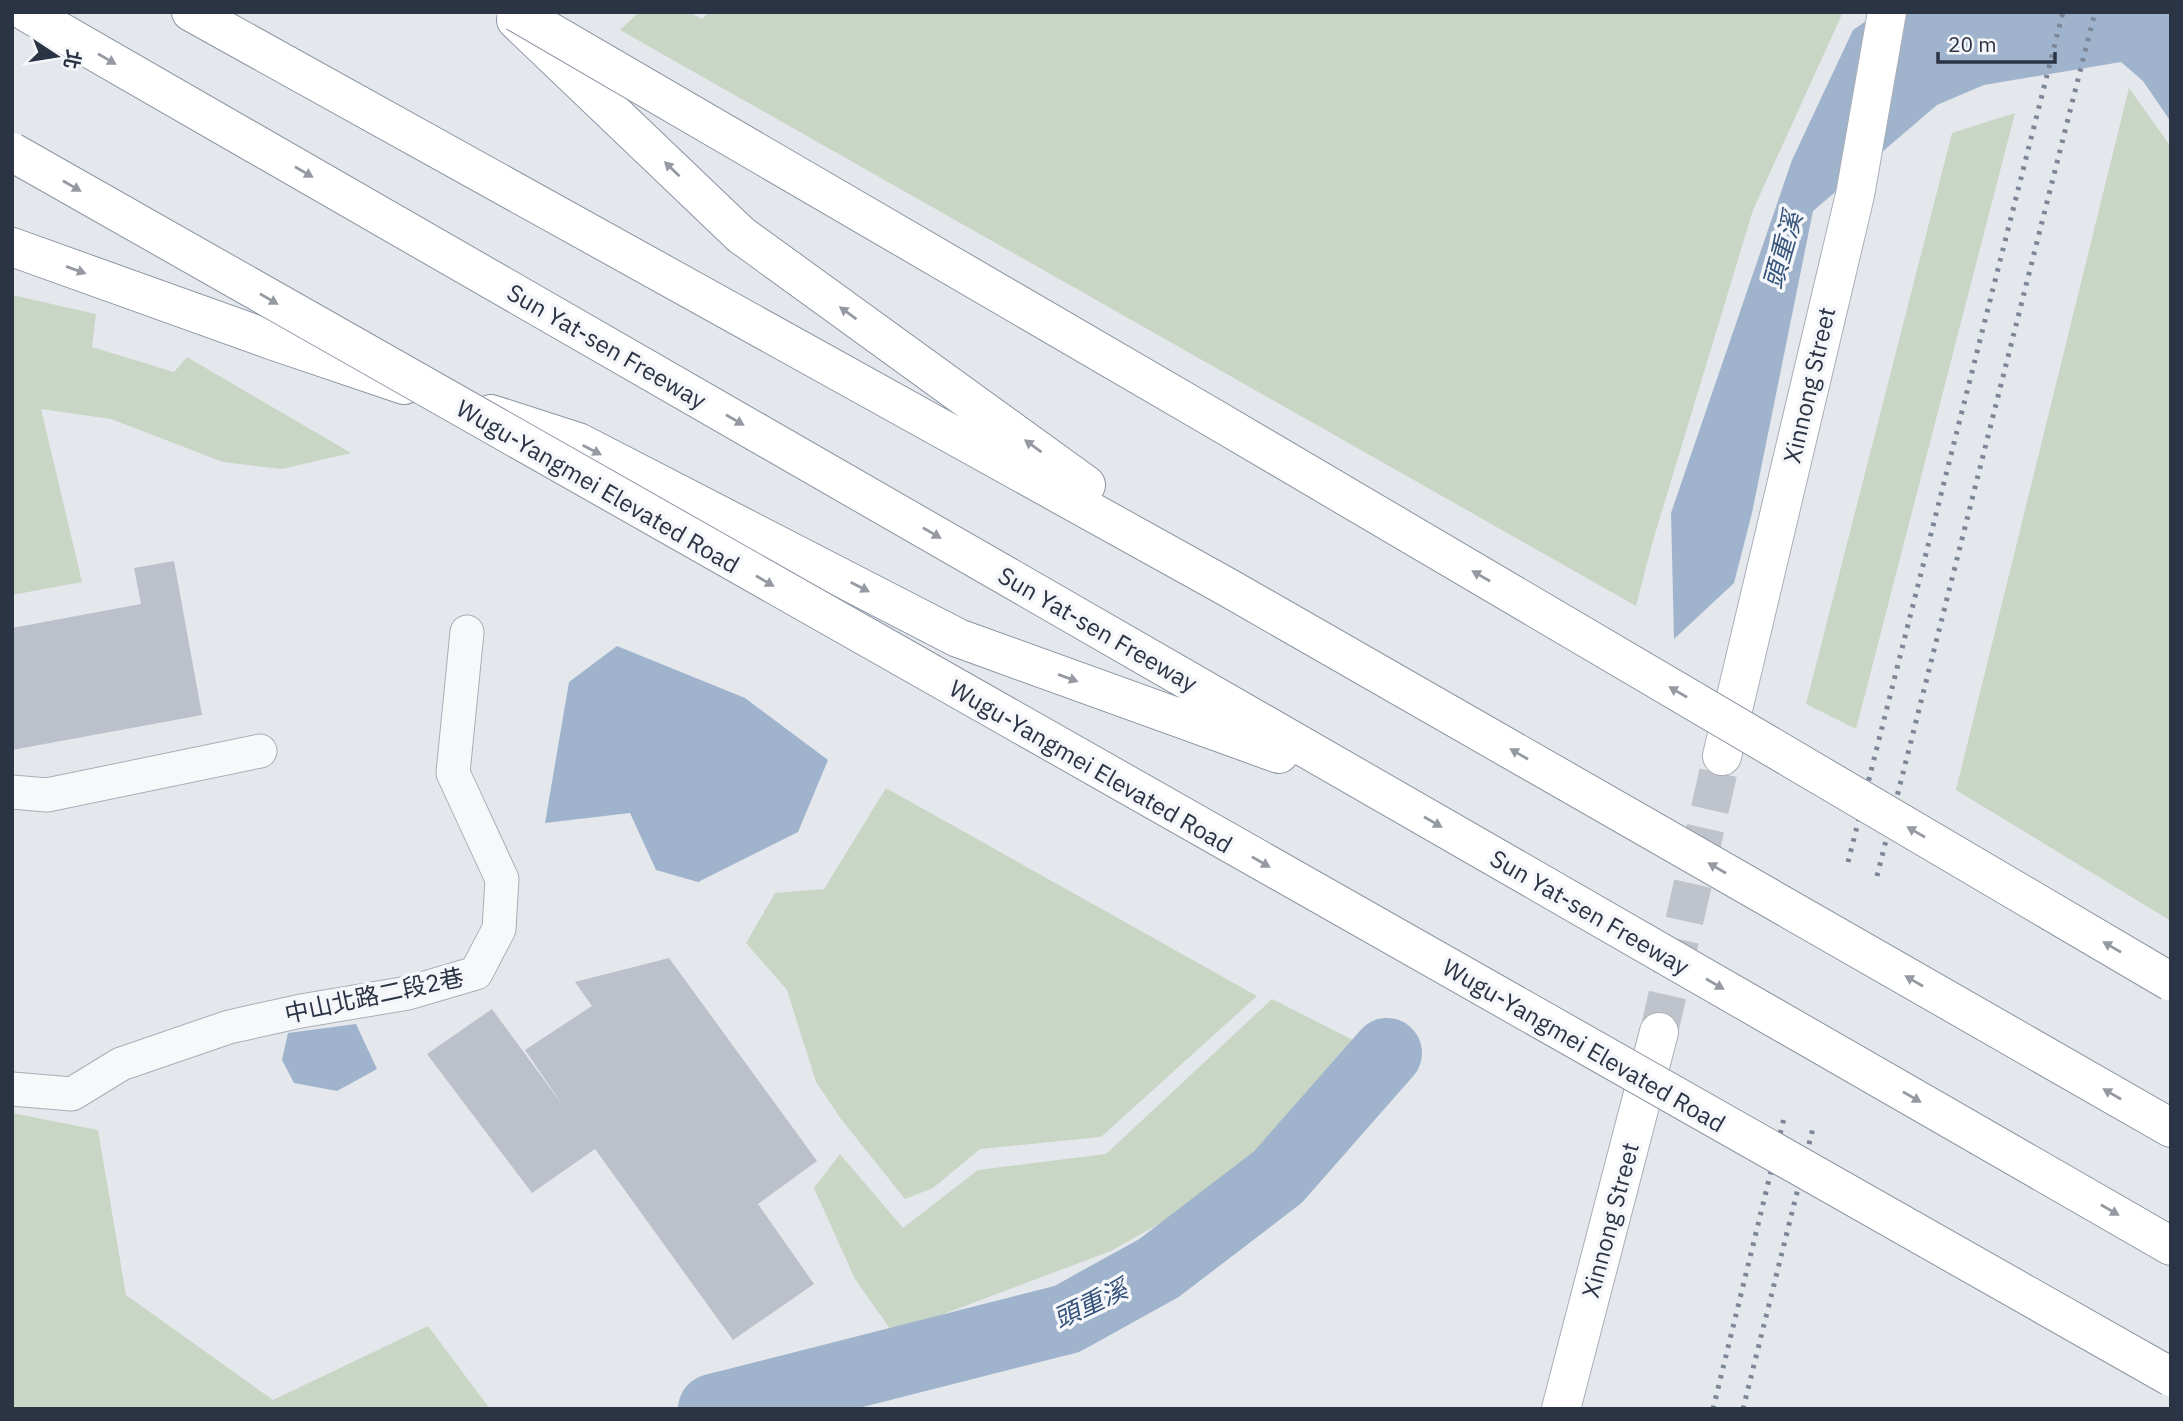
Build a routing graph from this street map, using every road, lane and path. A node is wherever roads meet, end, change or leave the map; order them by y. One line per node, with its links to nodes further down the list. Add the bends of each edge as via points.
1 (26, 12): 12 (main road, Sun Yat-sen Freeway, one-way to 12)
2 (191, 12): 8 (main road)
3 (508, 12): 8 (main road, one-way to 3, via 741,235)
4 (516, 12): 14 (main road, one-way to 4, bridge)
5 (1887, 12): 11 (main road, Xinnong Street, via 1855,195)
6 (12, 152): 19 (main road, Wugu-Yangmei Elevated Road, one-way to 19, bridge)
7 (12, 247): 12 (main road, one-way to 12, via 274,341 578,442 958,638)
8 (1227, 587): 17 (main road, one-way to 8)
9 (467, 632): 16 (street, 中山北路二段2巷, via 453,773 502,879 499,929 476,973 408,993 229,1027 121,1064 72,1094)
10 (260, 751): 13 (street, via 47,795)
11 (1722, 756)
12 (1374, 788): 18 (main road, Sun Yat-sen Freeway, one-way to 18)
13 (12, 792)
14 (2171, 982)
15 (1659, 1032): 20 (main road, Xinnong Street)
16 (12, 1088)
17 (2171, 1128)
18 (2171, 1245)
19 (2171, 1377)
20 (1561, 1409)

